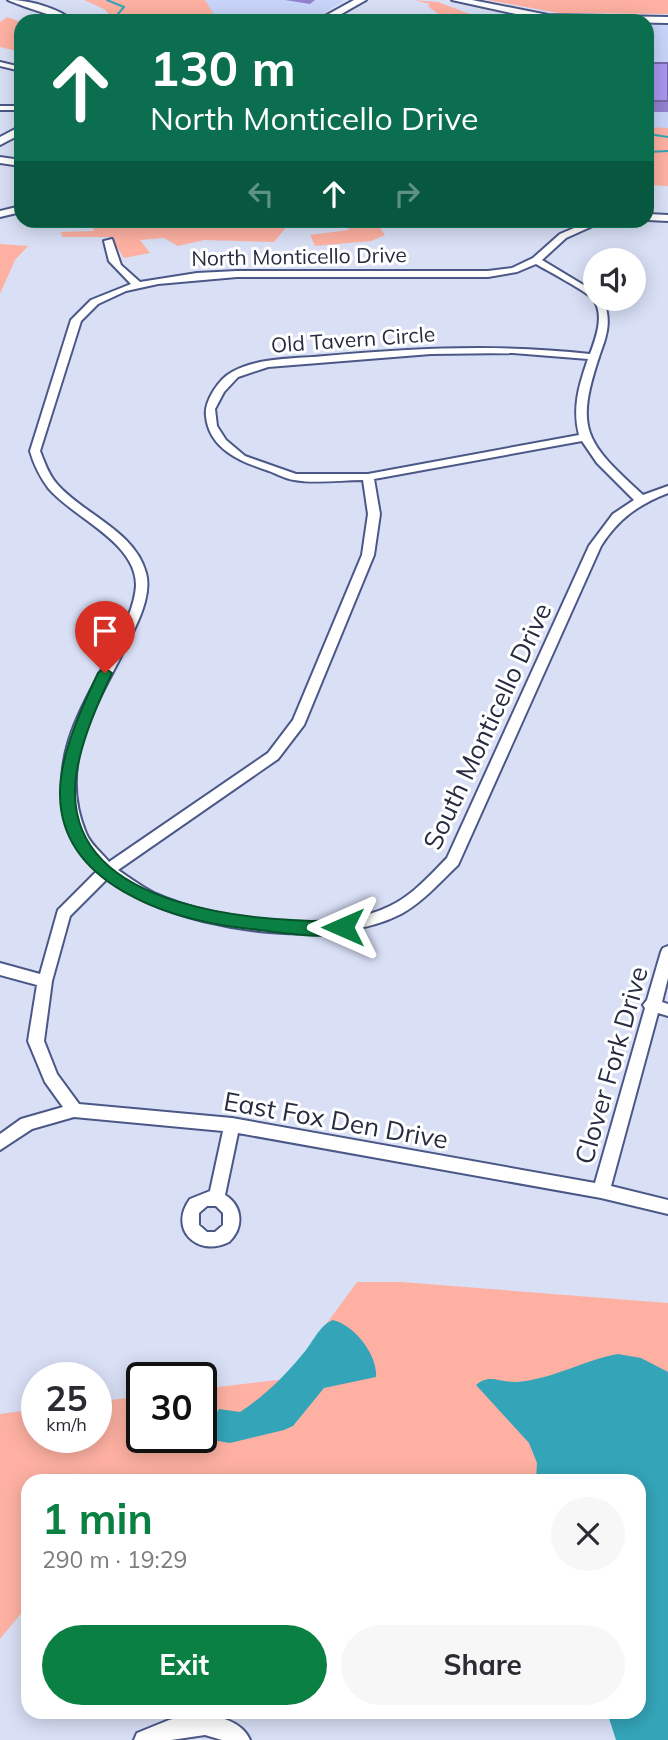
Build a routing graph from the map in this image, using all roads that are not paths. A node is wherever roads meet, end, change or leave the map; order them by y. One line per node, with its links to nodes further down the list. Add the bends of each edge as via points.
1 (12, 0): 4 (street)
2 (361, 0): 5 (main road)
3 (457, 0): 6 (main road)
4 (58, 14)
5 (334, 14)
6 (528, 14)
7 (582, 228): 9 (street, North Monticello Drive, via 562,236)
8 (109, 241): 10 (street, via 110,255 120,271)
9 (536, 260): 10 (street, North Monticello Drive, via 488,274 214,274); 11 (street)
10 (137, 285): 18 (street, North Monticello Drive, via 83,309 76,320 35,451 50,486 126,547 141,574 141,597 82,720 67,793 70,817 83,846)
11 (583, 290)
12 (604, 311): 13 (street)
13 (594, 357): 14 (street, via 578,406); 15 (street, Old Tavern Circle, via 499,349 267,364 234,375 219,391 210,409 212,426 241,458 295,477)
14 (585, 437): 15 (street, Old Tavern Circle); 17 (street, via 598,460)
15 (368, 477): 18 (street, via 374,514 368,555 299,722 273,756)
16 (668, 489): 17 (street, South Monticello Drive)
17 (640, 499): 18 (street, South Monticello Drive, via 611,520 595,546 453,861 390,914 343,927 294,928 206,917 140,894)
18 (105, 872): 21 (street, via 63,914)
19 (668, 952): 22 (street, Clover Fork Drive)
20 (0, 969): 21 (street)
21 (44, 981): 24 (street, via 36,1041 51,1077)
22 (651, 1005): 23 (street); 27 (street, Clover Fork Drive)
23 (668, 1010)
24 (75, 1110): 25 (street, East Fox Den Drive); 26 (street, East Fox Den Drive, via 27,1124)
25 (232, 1125): 27 (street, East Fox Den Drive); 28 (street)
26 (0, 1143)
27 (601, 1191): 29 (street, East Fox Den Drive)
28 (216, 1199)
29 (668, 1207)
30 (144, 1740): 31 (street, via 180,1724 223,1727)
31 (240, 1740)

